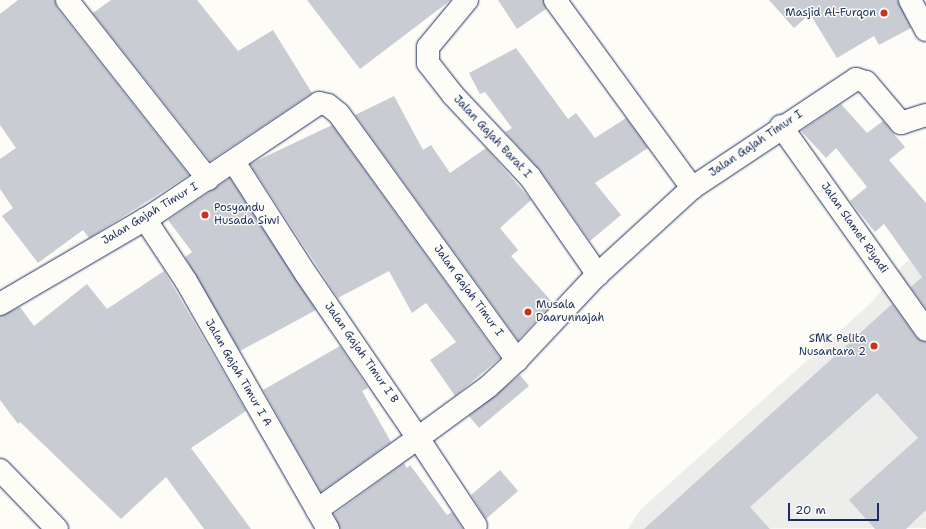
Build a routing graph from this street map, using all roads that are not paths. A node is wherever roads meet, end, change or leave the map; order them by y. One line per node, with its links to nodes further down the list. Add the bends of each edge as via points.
1 (68, 0): 9 (street)
2 (467, 0): 12 (street, Jalan Gajah Barat I, via 428,47 428,63 454,96 530,177)
3 (555, 0): 10 (street)
4 (910, 0): 5 (street)
5 (926, 30)
6 (926, 115): 7 (street, Jalan Gajah Timur I, via 901,123 866,82 856,79)
7 (782, 126): 10 (street, Jalan Gajah Timur I); 14 (street, Jalan Slamet Riyadi)
8 (234, 162): 9 (street, Jalan Gajah Timur I); 15 (street, Jalan Gajah Timur I, via 319,103 328,105 344,120); 16 (street, Jalan Gajah Timur I B, via 306,274)
9 (208, 179): 11 (street, Jalan Gajah Timur I)
10 (692, 188): 12 (street, Jalan Gajah Timur I)
11 (145, 219): 13 (street, Jalan Gajah Timur I); 18 (street, Jalan Gajah Timur I A, via 186,282)
12 (598, 275): 15 (street, Jalan Gajah Timur I)
13 (0, 304)
14 (926, 330)
15 (517, 360): 16 (street, via 489,386)
16 (418, 438): 18 (street); 19 (street, Jalan Gajah Timur I B)
17 (0, 470): 20 (street)
18 (317, 510): 21 (street, Jalan Gajah Timur I A)
19 (476, 526)
20 (57, 529)
21 (328, 529)

